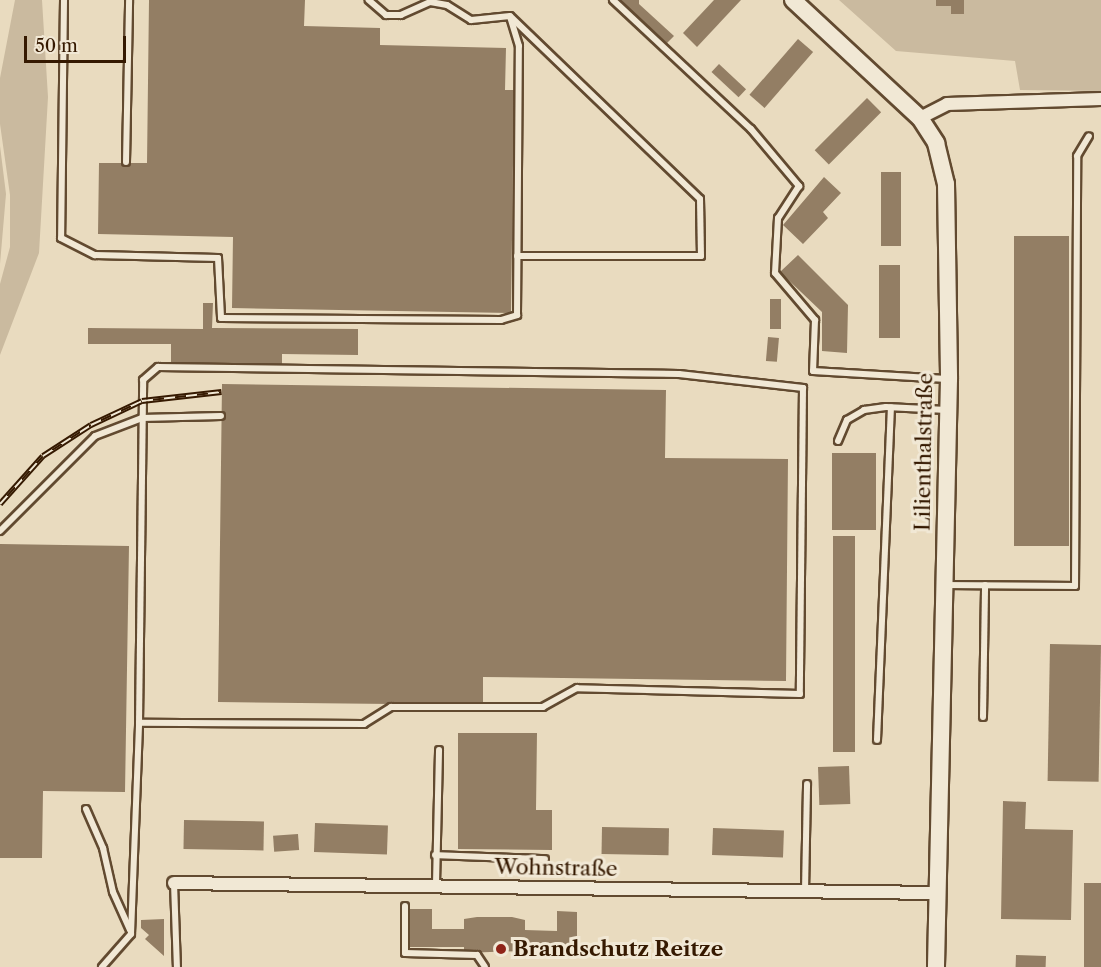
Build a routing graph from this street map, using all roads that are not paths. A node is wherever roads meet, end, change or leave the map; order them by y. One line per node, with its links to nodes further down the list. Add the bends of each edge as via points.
1 (64, 0): 11 (lane, via 61,238 95,255 218,258 221,318 501,320 517,315)
2 (129, 0): 10 (lane)
3 (369, 0): 6 (lane, via 386,15 401,15 430,2 447,5 471,20)
4 (613, 0): 12 (lane, via 751,129 799,186 778,218 775,273 814,320 813,371)
5 (793, 0): 8 (main road, Lilienthalstraße)
6 (510, 16): 11 (lane, via 519,45); 11 (lane, via 700,199 701,256)
7 (1101, 99): 8 (street, via 947,104)
8 (920, 118): 12 (main road, Lilienthalstraße, via 936,143 946,184)
9 (1089, 136): 19 (lane, via 1077,156 1075,586)
10 (126, 162)
11 (517, 256)
12 (949, 379): 14 (main road, Lilienthalstraße)
13 (891, 407): 14 (lane); 17 (lane, via 855,413 842,426); 23 (lane)
14 (948, 410): 20 (main road, Lilienthalstraße)
15 (221, 416): 16 (lane)
16 (142, 418): 18 (lane, via 95,436); 22 (lane); 22 (lane, via 142,380 158,367 679,374 803,388 800,694 577,688 543,707 391,707 364,724)
17 (838, 441)
18 (0, 531)
19 (985, 585): 20 (lane); 21 (lane)
20 (944, 586): 32 (main road, Lilienthalstraße)
21 (983, 717)
22 (139, 723): 34 (lane)
23 (877, 740)
24 (439, 750): 27 (lane)
25 (807, 784): 31 (lane)
26 (86, 809): 34 (lane, via 104,848 113,892)
27 (435, 855): 28 (lane); 30 (lane)
28 (545, 859)
29 (174, 883): 30 (street, Wohnstraße); 36 (lane)
30 (436, 884): 31 (street, Wohnstraße)
31 (805, 891): 32 (street, Wohnstraße)
32 (937, 893): 38 (main road, Lilienthalstraße)
33 (405, 906): 37 (lane, via 405,953 477,956)
34 (131, 934): 35 (lane)
35 (102, 967)
36 (177, 967)
37 (485, 967)
38 (936, 967)

